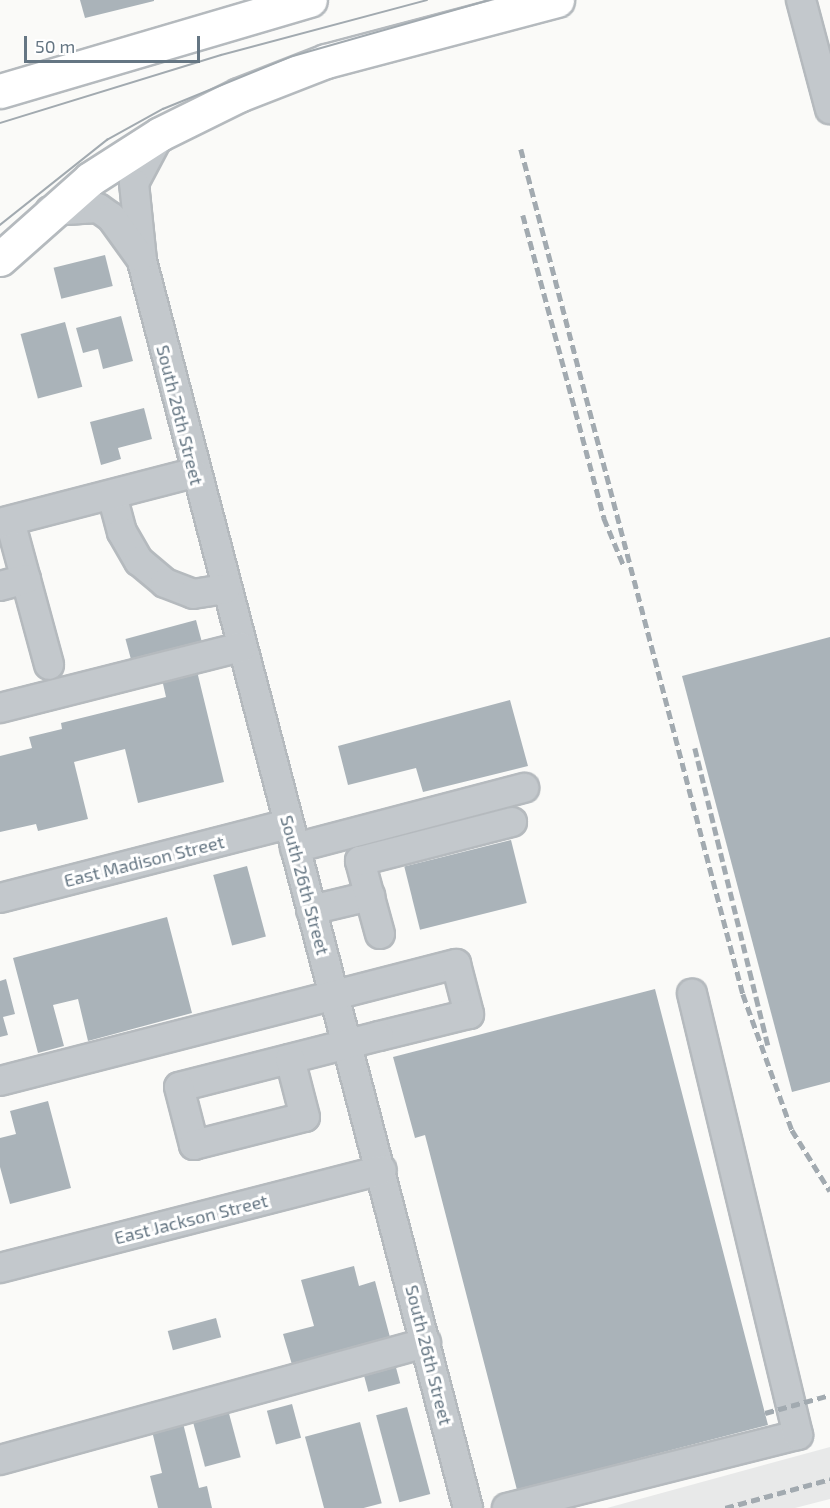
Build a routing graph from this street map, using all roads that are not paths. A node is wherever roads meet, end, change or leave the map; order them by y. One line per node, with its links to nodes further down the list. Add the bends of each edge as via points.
1 (310, 0): 4 (main road)
2 (557, 0): 7 (main road, via 399,40 283,76)
3 (801, 0): 6 (street)
4 (237, 9): 5 (main road)
5 (2, 91)
6 (830, 109)
7 (160, 134): 8 (main road); 11 (street, South 26th Street, via 134,183)
8 (50, 211): 9 (main road); 10 (main road); 11 (street, South 26th Street, via 98,208 111,217)
9 (0, 241)
10 (0, 259)
11 (142, 261): 12 (street, South 26th Street)
12 (195, 473): 13 (street); 16 (street, South 26th Street)
13 (112, 495): 14 (street); 16 (street, via 133,551 165,583 193,594)
14 (5, 522): 15 (street)
15 (13, 583): 18 (street)
16 (226, 589): 17 (street, South 26th Street)
17 (241, 647): 19 (street); 22 (street, South 26th Street)
18 (49, 664)
19 (0, 708)
20 (524, 788): 22 (street, East Madison Street)
21 (512, 822): 23 (street, via 360,861)
22 (292, 836): 24 (street, East Madison Street); 25 (street, South 26th Street)
23 (369, 896): 25 (street); 26 (street)
24 (0, 898)
25 (312, 910): 28 (street, South 26th Street)
26 (380, 934)
27 (692, 994): 37 (street, via 798,1435)
28 (335, 995): 29 (street, South 26th Street); 29 (street, via 456,964 468,1014); 31 (street)
29 (348, 1044): 30 (street); 32 (street, South 26th Street)
30 (290, 1059)
31 (0, 1081)
32 (382, 1170): 33 (street, East Jackson Street); 34 (street, South 26th Street)
33 (0, 1268)
34 (426, 1343): 35 (street); 36 (street, South 26th Street)
35 (0, 1460)
36 (468, 1508)
37 (507, 1508)

